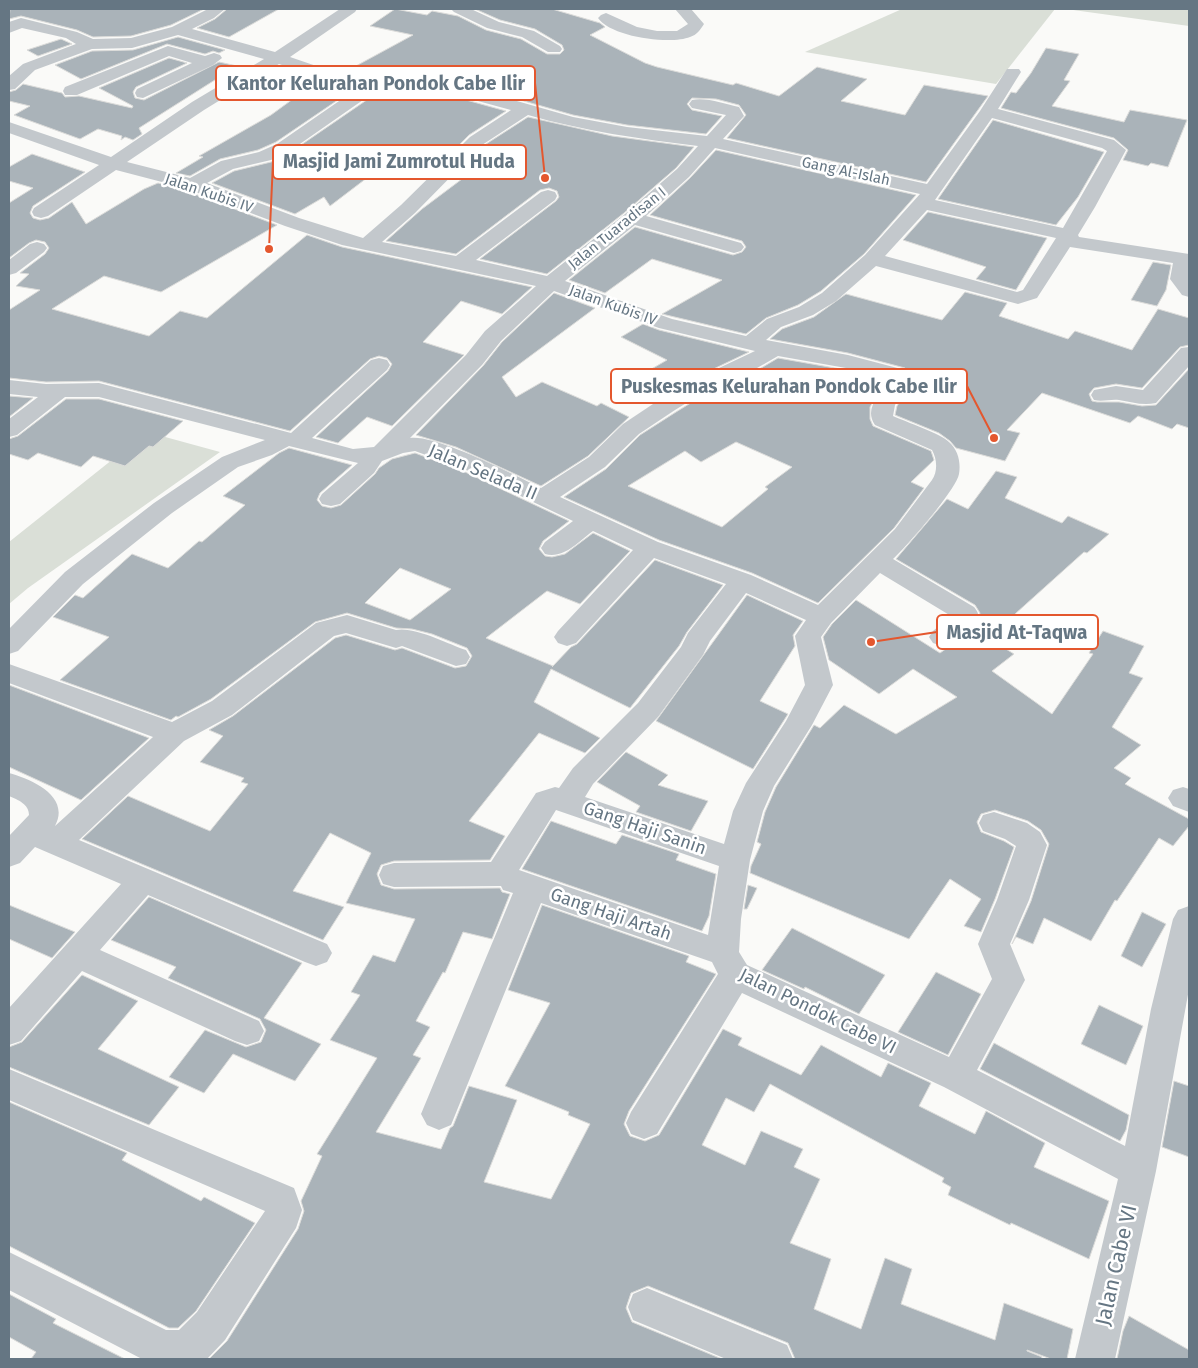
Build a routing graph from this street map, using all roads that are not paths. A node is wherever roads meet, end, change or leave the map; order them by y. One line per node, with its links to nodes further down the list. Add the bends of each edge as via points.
1 (217, 9): 8 (street)
2 (350, 9): 12 (street)
3 (458, 9): 4 (street); 11 (street, via 493,25 528,34)
4 (466, 9)
5 (683, 9): 6 (street, via 696,24 689,33 680,35 644,33)
6 (606, 18)
7 (9, 28): 9 (street, via 21,22 71,35)
8 (178, 30): 9 (street, via 132,43); 10 (street)
9 (90, 44): 15 (street, via 28,67)
10 (235, 46): 12 (street); 13 (street)
11 (554, 49)
12 (278, 58): 16 (street); 26 (street, via 198,106)
13 (207, 62): 17 (street, via 168,51); 18 (street)
14 (1013, 72): 21 (street)
15 (9, 85)
16 (368, 90): 20 (street, Gang Al-Islah, via 418,78); 24 (street)
17 (71, 91)
18 (143, 93)
19 (698, 104): 23 (street, Jalan Tuaradisan I, via 734,113 735,116)
20 (525, 109): 23 (street, Gang Al-Islah, via 601,128); 33 (street, via 460,154 408,210)
21 (988, 112): 29 (street); 32 (street, via 1108,144 1117,150)
22 (9, 127): 26 (street, Jalan Kubis IV)
23 (711, 142): 29 (street, Gang Al-Islah, via 893,181); 31 (street, Jalan Tuaradisan I, via 683,173)
24 (283, 148): 25 (street); 27 (street, via 227,165)
25 (338, 162)
26 (115, 164): 27 (street, Jalan Kubis IV); 30 (street)
27 (192, 184): 33 (street, Jalan Kubis IV, via 300,225)
28 (548, 196): 37 (street)
29 (927, 198): 32 (street, Gang Al-Islah); 36 (street)
30 (41, 212)
31 (632, 218): 34 (street); 39 (street, Jalan Tuaradisan I)
32 (1068, 235): 36 (street, via 1030,294 1018,298); 40 (street, Gang Al-Islah, via 1073,242 1184,259 1180,279)
33 (366, 245): 37 (street, Jalan Kubis IV)
34 (734, 247)
35 (37, 248): 38 (street)
36 (872, 259): 41 (street, via 829,297 806,311 774,323)
37 (460, 262): 39 (street, Jalan Kubis IV)
38 (9, 269)
39 (551, 283): 41 (street, Jalan Kubis IV, via 666,324); 50 (street, Jalan Tuaradisan I, via 493,336 474,360)
40 (1189, 291)
41 (750, 343): 42 (street, Jalan Kubis IV)
42 (775, 349): 51 (street, via 667,404 631,430 597,462); 56 (street, Jalan Kubis IV, via 848,362 897,375 900,380 881,409 883,420 931,440 945,451 948,468 943,482 904,534)
43 (1189, 353): 47 (street, via 1148,398 1116,393)
44 (379, 365): 49 (street)
45 (9, 387): 46 (street, Jalan Selada II)
46 (59, 391): 48 (street); 49 (street, Jalan Selada II, via 99,390)
47 (1102, 396)
48 (9, 430)
49 (290, 440): 50 (street, Jalan Selada II, via 353,456); 61 (street, via 230,462 163,508 74,578)
50 (377, 454): 51 (street, Jalan Selada II, via 416,444 472,464); 52 (street, Jalan Tuaradisan I)
51 (543, 497): 53 (street, Jalan Selada II)
52 (331, 499)
53 (591, 520): 54 (street); 55 (street, Jalan Selada II)
54 (554, 548)
55 (649, 548): 57 (street, Jalan Selada II); 60 (street)
56 (878, 562): 58 (street, Jalan Kubis IV); 59 (street, via 965,613 964,620)
57 (742, 581): 58 (street, Jalan Selada II); 66 (street, via 648,710)
58 (822, 617): 70 (street, Jalan Pondok Cabe VI, via 808,636 819,685 758,790 748,811)
59 (942, 636)
60 (567, 637)
61 (9, 644)
62 (456, 657): 64 (street, via 404,637 396,639 347,624 333,626 222,708)
63 (9, 673): 64 (street)
64 (174, 734): 68 (street)
65 (9, 784): 68 (street, via 34,795 42,803 45,811)
66 (560, 799): 70 (street, Gang Haji Sanin); 71 (street, via 546,801)
67 (994, 823): 82 (street, via 1025,835 1032,844 994,944 1009,980)
68 (43, 838): 69 (street); 73 (street)
69 (9, 855)
70 (735, 860): 78 (street, Jalan Pondok Cabe VI, via 726,919)
71 (500, 874): 72 (street); 74 (street, Gang Haji Artah)
72 (394, 875)
73 (142, 881): 76 (street); 77 (street)
74 (532, 886): 78 (street, Gang Haji Artah); 84 (street)
75 (1189, 919): 79 (street, Jalan Cabe VI)
76 (316, 953)
77 (78, 955): 80 (street); 81 (street)
78 (729, 964): 82 (street, Jalan Pondok Cabe VI); 85 (street)
79 (1179, 1014): 86 (street, Jalan Cabe VI)
80 (247, 1030)
81 (9, 1031)
82 (956, 1076): 86 (street, Jalan Pondok Cabe VI)
83 (9, 1084): 89 (street, via 284,1204 283,1216 199,1341 187,1350)
84 (439, 1114)
85 (644, 1123)
86 (1138, 1171): 91 (street, Jalan Cabe VI)
87 (9, 1270): 89 (street)
88 (647, 1307): 90 (street)
89 (164, 1356)
90 (773, 1359)
91 (1095, 1359)

